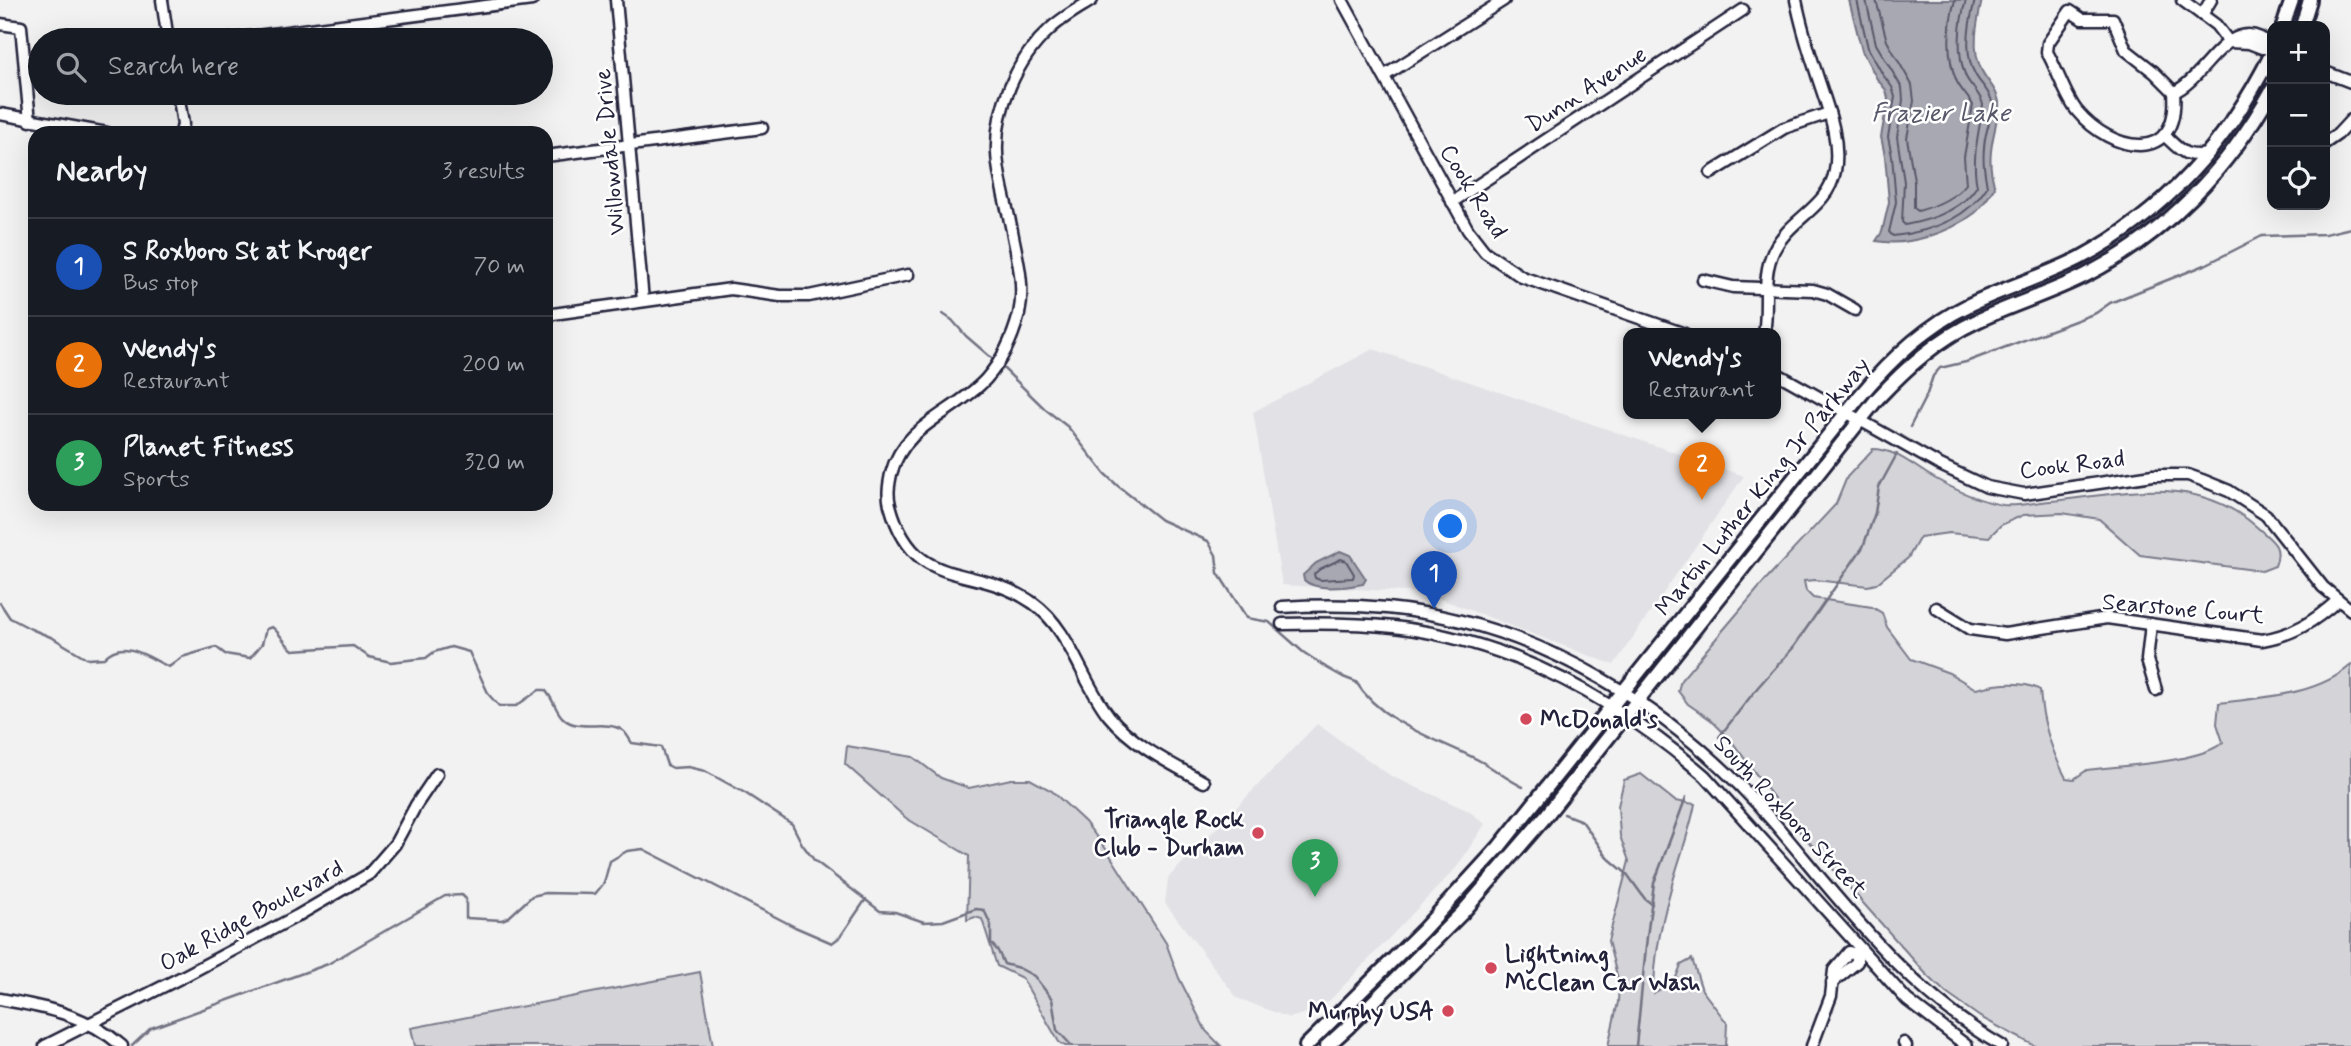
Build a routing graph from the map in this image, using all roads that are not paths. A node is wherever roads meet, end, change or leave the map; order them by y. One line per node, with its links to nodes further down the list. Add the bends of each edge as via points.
1 (162, 0): 17 (street)
2 (532, 0): 18 (street)
3 (616, 0): 39 (street, Willowdale Drive)
4 (1092, 0): 69 (street, via 1056,24 1033,48 1017,74 998,124 998,163 1021,292 1010,340 985,380 902,446 892,470 890,506 906,544 919,558 937,568 999,584 1037,606 1061,634 1112,719 1146,749)
5 (1342, 0): 23 (street, Cook Road)
6 (1504, 0): 23 (street)
7 (1796, 0): 30 (street)
8 (2182, 0): 13 (street)
9 (2211, 0): 13 (street)
10 (2292, 0): 14 (main road)
11 (2310, 0): 15 (main road)
12 (1743, 10): 45 (street, Dunn Avenue)
13 (2202, 15): 19 (street)
14 (2285, 21)
15 (2304, 21)
16 (0, 24): 27 (street, via 21,27)
17 (166, 28)
18 (318, 28)
19 (2229, 42): 20 (street, via 2246,36); 25 (street)
20 (2267, 42)
21 (2267, 59): 41 (main road, Martin Luther King Jr Parkway, via 2239,113)
22 (2330, 74): 24 (street)
23 (1384, 76): 45 (street, Cook Road)
24 (2351, 82)
25 (2174, 92): 37 (street, via 2175,110); 37 (street, via 2126,50 2113,19 2082,19 2070,11 2048,43 2047,52 2076,110 2087,120 2124,145 2152,144)
26 (2267, 98): 56 (main road, Martin Luther King Jr Parkway, via 2227,159 2173,215 2086,275 1978,320 1934,346 1897,378)
27 (28, 100)
28 (28, 105): 33 (street)
29 (180, 105): 35 (street)
30 (1829, 113): 43 (street, via 1784,128); 48 (street, via 1836,158 1831,183 1819,203 1774,248)
31 (0, 114): 33 (street)
32 (2351, 120): 38 (street)
33 (30, 121): 34 (street)
34 (62, 126)
35 (183, 126)
36 (762, 128): 39 (street)
37 (2164, 135): 40 (street)
38 (2330, 140)
39 (630, 145): 42 (street); 49 (street, Willowdale Drive)
40 (2183, 153): 41 (street); 44 (street)
41 (2209, 154): 44 (main road, Martin Luther King Jr Parkway)
42 (553, 155)
43 (1711, 173)
44 (2186, 179): 55 (main road, Martin Luther King Jr Parkway, via 2147,214 2097,248 1968,306 1931,328 1886,366)
45 (1452, 202): 52 (street, Cook Road, via 1479,245 1514,273)
46 (908, 275): 49 (street, via 809,296 731,289)
47 (1703, 280): 48 (street)
48 (1766, 288): 50 (street, via 1820,291); 53 (street)
49 (643, 301): 51 (street)
50 (1855, 310)
51 (553, 313)
52 (1668, 328)
53 (1764, 328)
54 (1781, 376): 55 (street, Cook Road)
55 (1847, 412): 56 (street, Cook Road); 64 (main road, Martin Luther King Jr Parkway)
56 (1862, 420): 57 (street, Cook Road, via 1977,483 2013,493 2153,475 2188,475 2202,480 2266,515); 65 (main road, Martin Luther King Jr Parkway)
57 (2337, 600): 60 (street, Cook Road); 62 (street, Searstone Court, via 2306,626 2280,637 2262,639)
58 (1282, 607): 64 (street, South Roxboro Street, via 1388,608 1459,621 1553,653)
59 (1936, 608): 62 (street, Searstone Court, via 1970,629 2005,634 2107,618)
60 (2351, 610)
61 (1282, 624): 66 (street, South Roxboro Street, via 1396,628 1477,645 1560,677)
62 (2151, 624): 63 (street, via 2147,660)
63 (2156, 690)
64 (1624, 691): 65 (street, South Roxboro Street); 66 (main road, Martin Luther King Jr Parkway)
65 (1639, 701): 67 (main road, Martin Luther King Jr Parkway); 79 (street, South Roxboro Street, via 1722,767 1922,989)
66 (1613, 707): 67 (street, South Roxboro Street); 75 (main road, Martin Luther King Jr Parkway, via 1463,887)
67 (1626, 716): 70 (street, South Roxboro Street, via 1674,749 1721,792); 76 (main road, Martin Luther King Jr Parkway, via 1495,876)
68 (437, 774): 72 (street, Oak Ridge Boulevard, via 395,844 369,874)
69 (1204, 782)
70 (1859, 952): 77 (street, via 1857,962 1832,983); 78 (street, South Roxboro Street, via 1907,1000)
71 (0, 999): 72 (street, via 69,1014)
72 (90, 1024): 73 (street, Oak Ridge Boulevard); 74 (street)
73 (45, 1046)
74 (122, 1046)
75 (1306, 1046)
76 (1327, 1046)
77 (1812, 1046)
78 (1967, 1046)
79 (2002, 1046)

